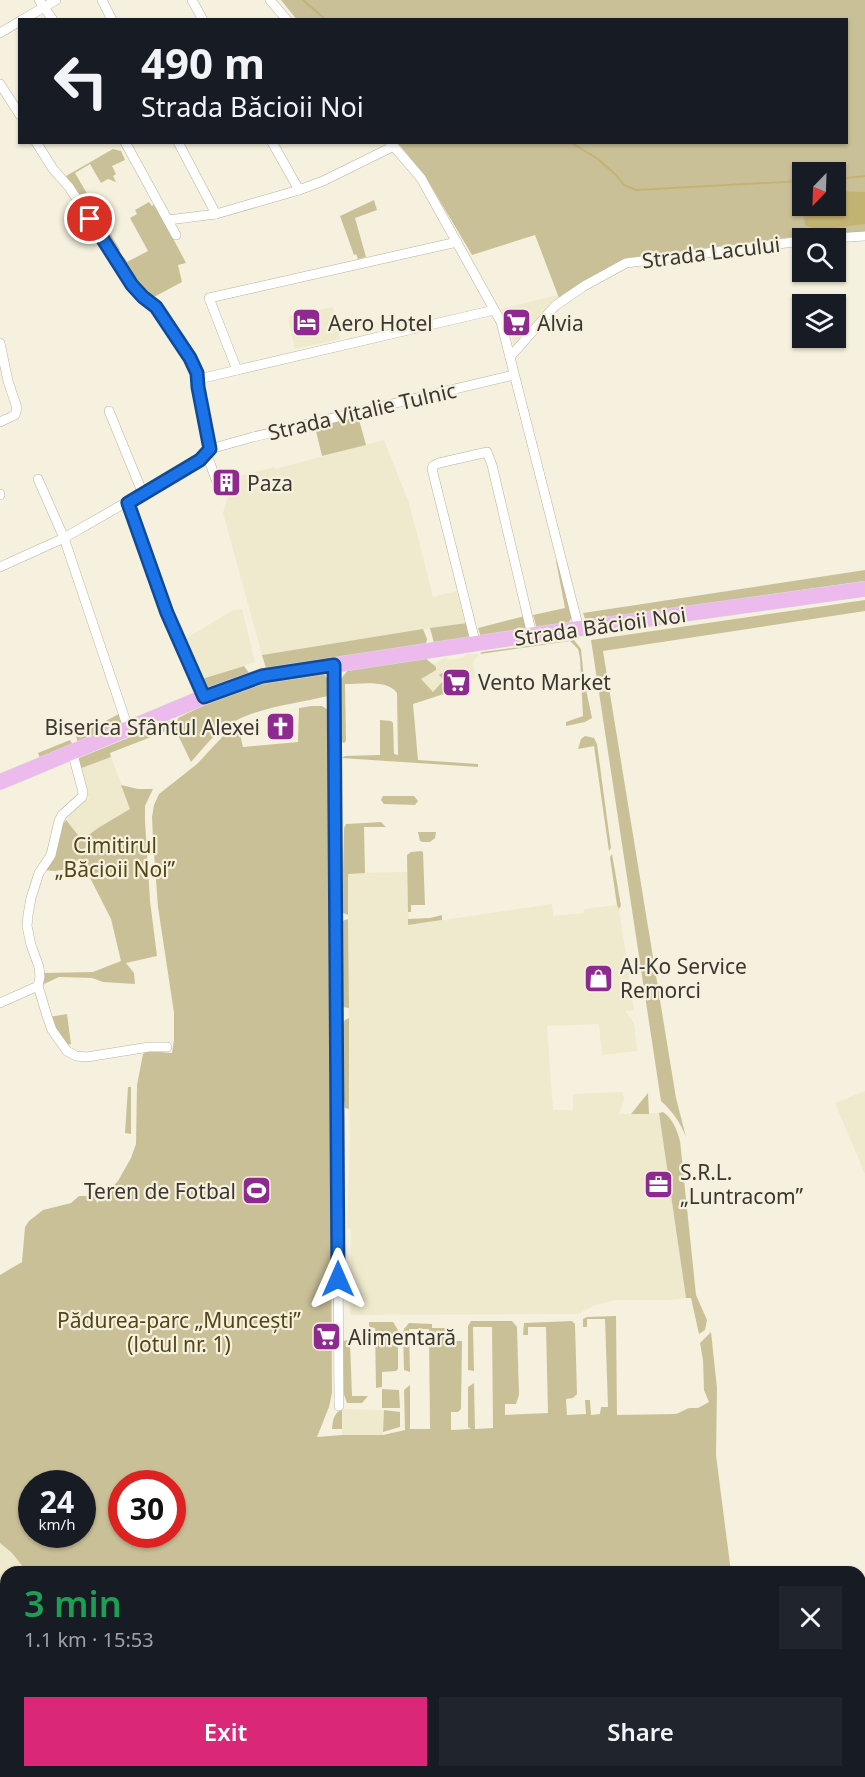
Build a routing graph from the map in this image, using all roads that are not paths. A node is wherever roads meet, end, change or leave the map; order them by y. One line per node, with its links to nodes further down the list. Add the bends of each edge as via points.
1 (56, 0): 5 (street)
2 (102, 0): 8 (street)
3 (192, 0): 9 (street)
4 (270, 0): 10 (street)
5 (42, 3): 6 (street); 7 (street)
6 (23, 18)
7 (52, 18)
8 (111, 18)
9 (202, 18)
10 (285, 18)
11 (18, 22): 12 (street)
12 (0, 33)
13 (0, 84): 14 (street)
14 (18, 112)
15 (37, 144): 35 (street, via 132,285 171,326)
16 (126, 144): 22 (street)
17 (179, 144): 21 (street)
18 (273, 144): 20 (street)
19 (392, 144): 20 (street); 26 (street, via 421,178)
20 (299, 190): 21 (street)
21 (216, 214): 22 (street)
22 (168, 220): 23 (street)
23 (176, 235)
24 (865, 236): 25 (street)
25 (846, 237)
26 (457, 242): 28 (street); 29 (street)
27 (792, 242): 32 (street, Strada Lacului, via 626,262 555,306)
28 (225, 294): 30 (street); 30 (street, via 209,298)
29 (494, 310): 32 (street); 33 (street)
30 (217, 317): 33 (street)
31 (0, 343): 37 (street, via 17,408 15,415)
32 (510, 357): 34 (street)
33 (237, 370): 35 (street)
34 (514, 375): 38 (street, Strada Vitalie Tulnic, via 253,437); 46 (street)
35 (199, 380): 38 (street)
36 (109, 411): 41 (street)
37 (0, 422)
38 (208, 452): 40 (street); 41 (street, Strada Vitalie Tulnic)
39 (38, 479): 43 (street)
40 (223, 491)
41 (143, 494): 42 (street, Strada Vitalie Tulnic)
42 (128, 503): 43 (street, Strada Vitalie Tulnic); 50 (street, via 167,613)
43 (63, 538): 44 (street, Strada Vitalie Tulnic); 51 (street)
44 (0, 567)
45 (865, 589): 46 (main road, Strada Băcioii Noi)
46 (579, 629): 47 (main road, Strada Băcioii Noi)
47 (532, 635): 48 (main road, Strada Băcioii Noi); 48 (street, via 487,452 439,463 432,469)
48 (476, 645): 49 (main road, Strada Băcioii Noi)
49 (334, 665): 50 (main road, Strada Băcioii Noi, via 262,676); 57 (street)
50 (204, 697): 51 (main road, Strada Băcioii Noi)
51 (128, 728): 52 (main road, Strada Băcioii Noi)
52 (72, 751): 53 (main road, Strada Băcioii Noi); 54 (street, via 82,797 59,821 51,855 39,873 28,915 31,945 39,967)
53 (0, 782)
54 (38, 986): 55 (street); 56 (street, via 52,1030 67,1051 76,1056)
55 (0, 1003)
56 (167, 1047)
57 (339, 1406)

